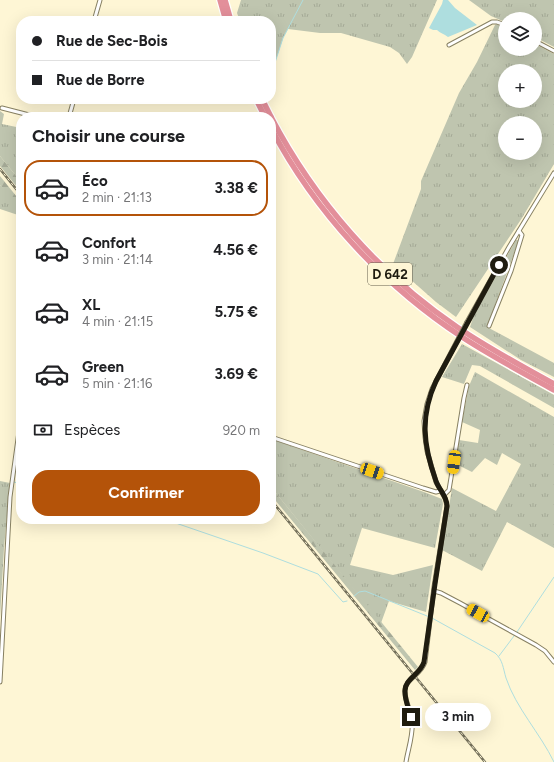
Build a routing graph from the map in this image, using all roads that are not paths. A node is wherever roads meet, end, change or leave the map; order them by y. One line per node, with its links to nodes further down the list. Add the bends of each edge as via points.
1 (100, 0): 4 (street)
2 (220, 0): 5 (highway)
3 (225, 0): 6 (highway)
4 (95, 16)
5 (225, 16)
6 (230, 16)
7 (498, 23): 8 (street, via 490,23)
8 (449, 45)
9 (542, 45): 10 (street)
10 (554, 51)
11 (2, 108): 12 (street)
12 (18, 112)
13 (276, 126): 18 (highway, D 642, via 322,198 353,236 392,275 429,307 467,334)
14 (276, 136): 20 (highway, D 642, via 326,212 392,283 463,338)
15 (554, 173): 16 (street)
16 (519, 230): 17 (street, via 522,235 515,260); 23 (street, bridge, via 432,389 424,429 435,480)
17 (489, 326)
18 (554, 384)
19 (467, 386): 24 (street, via 449,490)
20 (554, 390)
21 (276, 439): 23 (street, via 434,492)
22 (16, 453): 27 (street, via 9,513)
23 (440, 491): 24 (street)
24 (444, 495): 25 (street, via 447,506)
25 (434, 591): 26 (street, via 536,645); 29 (street, via 423,666 405,688 412,722)
26 (554, 662)
27 (0, 678): 28 (street)
28 (0, 682)
29 (406, 762)

